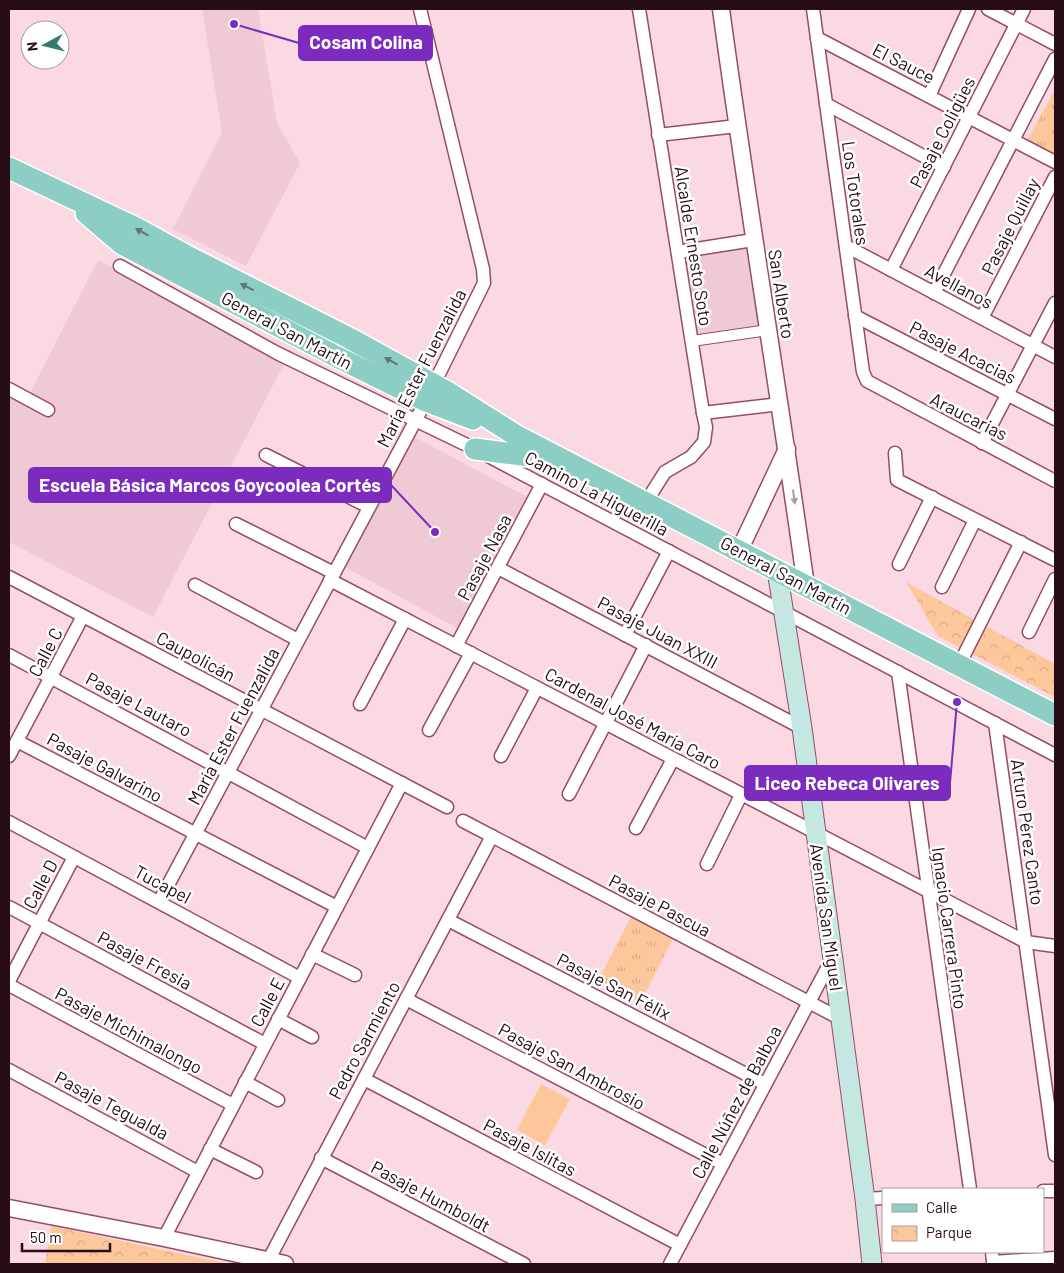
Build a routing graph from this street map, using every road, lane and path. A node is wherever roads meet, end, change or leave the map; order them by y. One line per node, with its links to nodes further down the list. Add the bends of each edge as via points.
1 (420, 9): 40 (street, María Ester Fuenzalida, via 484,283)
2 (641, 9): 16 (street, Alcalde Ernesto Soto)
3 (720, 9): 15 (street, San Alberto)
4 (814, 9): 9 (street, Los Totorales)
5 (969, 9): 12 (street)
6 (988, 9): 8 (street)
7 (1024, 9): 8 (street, Pasaje Coligües)
8 (1017, 23): 10 (street); 14 (street, Pasaje Coligües)
9 (817, 38): 12 (street, El Sauce); 13 (street, Los Totorales)
10 (1055, 44)
11 (1055, 59): 17 (street)
12 (929, 96): 14 (street, El Sauce)
13 (826, 104): 19 (street); 23 (street, Los Totorales)
14 (970, 117): 17 (street, El Sauce); 19 (street, Pasaje Coligües)
15 (737, 126): 16 (street); 22 (street, San Alberto)
16 (658, 134): 24 (street, Alcalde Ernesto Soto)
17 (1014, 140): 18 (street, El Sauce); 29 (street)
18 (1055, 162)
19 (944, 167): 27 (street, Pasaje Coligües)
20 (9, 168): 25 (main road, General San Martín, via 70,199 122,244)
21 (1055, 177): 32 (street, Pasaje Quillay)
22 (753, 240): 24 (street); 33 (street, San Alberto)
23 (846, 246): 27 (street, Avellanos); 31 (street, Los Totorales)
24 (678, 252): 34 (street, Alcalde Ernesto Soto)
25 (181, 264): 28 (street); 40 (main road, General San Martín, via 339,358)
26 (120, 266): 28 (street, Camino La Higuerilla)
27 (891, 270): 29 (street, Avellanos)
28 (167, 291): 40 (street, Camino La Higuerilla, via 277,353)
29 (934, 293): 32 (street, Avellanos)
30 (1055, 303): 35 (street)
31 (855, 316): 37 (street, Los Totorales); 39 (street, Pasaje Acacias)
32 (982, 318): 35 (street, Avellanos)
33 (768, 330): 34 (street); 41 (street, San Alberto)
34 (692, 340): 43 (street, Alcalde Ernesto Soto)
35 (1033, 346): 36 (street, Avellanos); 39 (street)
36 (1055, 357)
37 (867, 381): 45 (street, Araucarias)
38 (9, 390): 42 (street)
39 (1008, 394): 44 (street, Pasaje Acacias); 45 (street)
40 (425, 402): 46 (street, Camino La Higuerilla); 50 (main road, General San Martín, via 517,436); 55 (street, María Ester Fuenzalida)
41 (780, 404): 43 (street); 47 (street, San Alberto)
42 (48, 410)
43 (703, 413): 54 (street, Alcalde Ernesto Soto, via 706,426 704,442 691,457 665,472)
44 (1055, 419)
45 (982, 443): 51 (street, Araucarias)
46 (475, 449): 50 (main road); 52 (street, Camino La Higuerilla)
47 (787, 449): 60 (street); 69 (street, San Alberto, one-way to 69)
48 (895, 453): 53 (street, via 897,480)
49 (266, 455): 55 (street)
50 (568, 462): 54 (main road, General San Martín)
51 (1055, 481)
52 (542, 484): 59 (street, Camino La Higuerilla); 63 (street, Pasaje Nasa)
53 (932, 497): 56 (street); 62 (street)
54 (646, 502): 60 (main road, General San Martín)
55 (369, 507): 65 (street, María Ester Fuenzalida)
56 (975, 520): 58 (street); 70 (street)
57 (236, 524): 65 (street, Cardenal José María Caro)
58 (1020, 542): 61 (street); 81 (street)
59 (669, 550): 71 (street, Camino La Higuerilla); 75 (street)
60 (739, 551): 64 (main road, General San Martín)
61 (1055, 560)
62 (899, 564)
63 (498, 568): 75 (street, Pasaje Juan XXIII); 78 (street, Pasaje Nasa)
64 (777, 570): 69 (main road, General San Martín); 71 (main road, Avenida San Miguel)
65 (332, 576): 73 (street, Cardenal José María Caro); 76 (street, María Ester Fuenzalida)
66 (9, 577): 72 (street, Caupolicán)
67 (1055, 579): 74 (street)
68 (195, 585): 76 (street)
69 (806, 586): 81 (main road, General San Martín)
70 (942, 587)
71 (784, 611): 82 (street, Camino La Higuerilla); 90 (main road, Avenida San Miguel)
72 (84, 616): 83 (street, Calle C); 87 (street, Caupolicán)
73 (405, 619): 78 (street, Cardenal José María Caro); 85 (street)
74 (1029, 632)
75 (625, 635): 77 (street, Pasaje Juan XXIII)
76 (298, 640): 87 (street, María Ester Fuenzalida)
77 (646, 645): 88 (street); 90 (street, Pasaje Juan XXIII)
78 (456, 646): 79 (street, Cardenal José María Caro)
79 (471, 653): 84 (street, Cardenal José María Caro); 91 (street)
80 (9, 655): 83 (street, Pasaje Lautaro)
81 (959, 665): 86 (main road, General San Martín)
82 (898, 672): 89 (street, Camino La Higuerilla); 111 (street, Ignacio Carrera Pinto)
83 (51, 676): 92 (street, Calle C); 97 (street, Pasaje Lautaro)
84 (537, 688): 88 (street, Cardenal José María Caro); 95 (street)
85 (360, 704)
86 (1053, 709)
87 (261, 710): 97 (street, María Ester Fuenzalida); 98 (street, Caupolicán)
88 (605, 723): 96 (street, Cardenal José María Caro); 99 (street)
89 (995, 723): 93 (street, Camino La Higuerilla); 117 (street, Arturo Pérez Canto)
90 (802, 728): 105 (main road, Avenida San Miguel)
91 (429, 730)
92 (17, 741): 94 (street, Calle C); 106 (street, Pasaje Galvarino)
93 (1055, 755)
94 (9, 756)
95 (501, 756)
96 (673, 759): 100 (street, Cardenal José María Caro); 104 (street)
97 (228, 772): 106 (street, María Ester Fuenzalida); 108 (street, Pasaje Lautaro)
98 (402, 783): 101 (street, Caupolicán); 108 (street, Calle E)
99 (570, 794)
100 (741, 794): 105 (street, Cardenal José María Caro); 110 (street)
101 (447, 807)
102 (463, 821): 107 (street, Pasaje Pascua)
103 (9, 822): 109 (street, Tucapel)
104 (636, 828)
105 (816, 833): 111 (street, Cardenal José María Caro); 120 (main road, Avenida San Miguel)
106 (195, 834): 112 (street, María Ester Fuenzalida); 114 (street, Pasaje Galvarino)
107 (492, 836): 115 (street, Pedro Sarmiento); 126 (street, Pasaje Pascua)
108 (368, 848): 114 (street, Calle E)
109 (74, 857): 112 (street, Tucapel); 116 (street, Calle D)
110 (707, 864)
111 (927, 891): 117 (street, Cardenal José María Caro); 143 (street, Ignacio Carrera Pinto)
112 (159, 902): 122 (street, Tucapel)
113 (9, 907): 116 (street, Pasaje Fresia)
114 (337, 907): 119 (street, Calle E)
115 (448, 920): 125 (street, Pedro Sarmiento); 134 (street, Pasaje San Félix)
116 (39, 924): 123 (street, Calle D); 130 (street, Pasaje Fresia)
117 (1026, 942): 118 (street, Cardenal José María Caro); 138 (street, Arturo Pérez Canto)
118 (1055, 946)
119 (312, 954): 121 (street); 122 (street, Calle E)
120 (833, 957): 126 (street, Calle Núñez de Balboa); 128 (main road, Avenida San Miguel)
121 (355, 975)
122 (300, 978): 127 (street, Calle E)
123 (9, 981)
124 (9, 986): 136 (street, Pasaje Michimalongo)
125 (406, 999): 132 (street, Pedro Sarmiento); 140 (street, Pasaje San Ambrosio)
126 (808, 1003): 128 (street, Pasaje Pascua); 134 (street, Calle Núñez de Balboa)
127 (278, 1019): 129 (street); 130 (street, Calle E)
128 (840, 1019): 144 (main road, Avenida San Miguel)
129 (312, 1037)
130 (265, 1044): 133 (street, Calle E)
131 (9, 1070): 141 (street, Pasaje Tegualda)
132 (364, 1079): 139 (street, Pedro Sarmiento); 147 (street, Pasaje Islitas)
133 (245, 1082): 135 (street); 136 (street, Calle E)
134 (765, 1084): 140 (street, Calle Núñez de Balboa)
135 (278, 1100)
136 (233, 1105): 137 (street, Calle E)
137 (210, 1149): 141 (street, Calle E); 142 (street)
138 (1055, 1155)
139 (322, 1158): 150 (street, Pedro Sarmiento); 152 (street, Pasaje Humboldt)
140 (723, 1164): 147 (street, Calle Núñez de Balboa)
141 (198, 1172): 146 (street, Calle E)
142 (256, 1172)
143 (970, 1188)
144 (874, 1199): 154 (main road, Avenida San Miguel)
145 (9, 1208): 146 (street)
146 (164, 1238): 150 (street)
147 (680, 1245): 153 (street, Calle Núñez de Balboa)
148 (992, 1257): 149 (street)
149 (1055, 1258)
150 (268, 1261): 151 (street)
151 (285, 1264)
152 (524, 1264)
153 (670, 1264)
154 (872, 1264)

